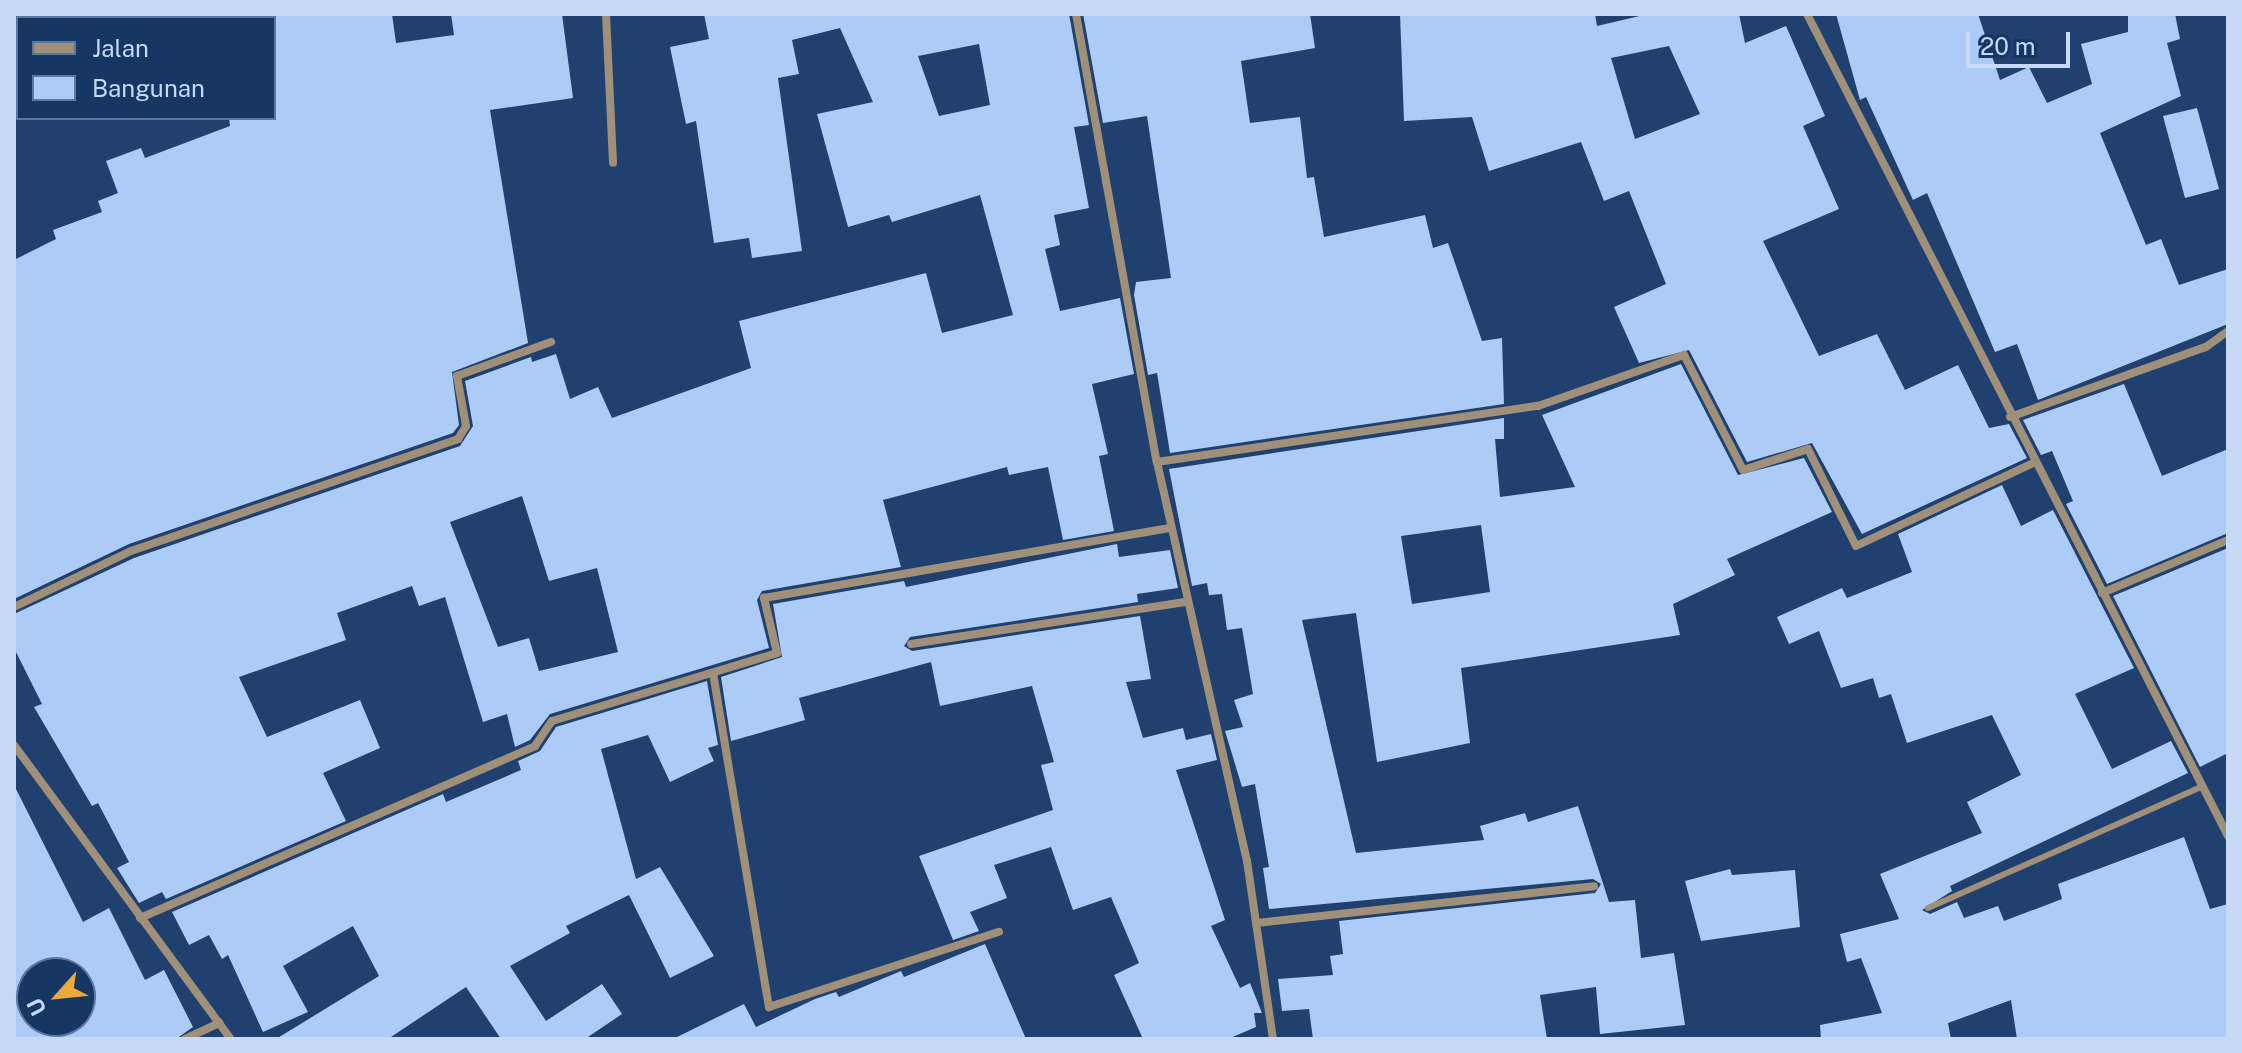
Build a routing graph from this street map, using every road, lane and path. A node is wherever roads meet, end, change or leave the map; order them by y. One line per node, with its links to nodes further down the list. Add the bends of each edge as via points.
1 (606, 14): 4 (street)
2 (1076, 14): 8 (street)
3 (1807, 14): 7 (street)
4 (613, 163)
5 (2228, 331): 7 (street, via 2206,347)
6 (551, 342): 14 (street, via 457,376 466,426 458,439 131,551)
7 (2010, 417): 9 (street)
8 (1157, 462): 9 (street, via 1538,406 1684,355 1743,470 1808,449 1856,546); 10 (street)
9 (2033, 463): 12 (street)
10 (1171, 528): 13 (street); 16 (street, via 764,598 777,653)
11 (2228, 540): 12 (street)
12 (2102, 593): 18 (street)
13 (1187, 602): 15 (street); 23 (street)
14 (14, 607)
15 (911, 644)
16 (713, 673): 22 (street, via 552,721 535,746); 24 (street, via 769,1007)
17 (14, 745): 22 (street)
18 (2203, 786): 19 (street); 21 (lane)
19 (2228, 836)
20 (1594, 886): 23 (street)
21 (1928, 908)
22 (140, 918): 25 (street)
23 (1256, 923): 28 (street)
24 (999, 932)
25 (219, 1023): 26 (street); 27 (street)
26 (185, 1039)
27 (231, 1039)
28 (1273, 1039)

